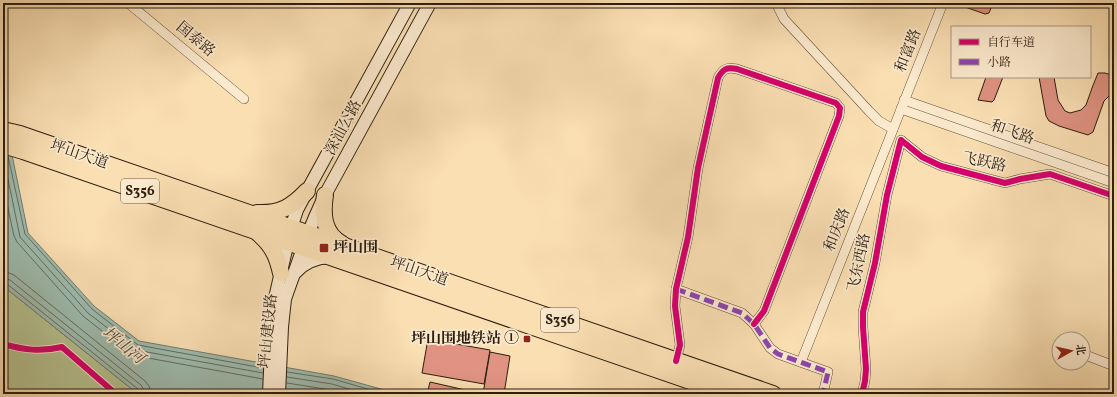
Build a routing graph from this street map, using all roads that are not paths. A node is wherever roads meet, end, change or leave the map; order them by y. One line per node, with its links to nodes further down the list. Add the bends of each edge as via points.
1 (128, 3): 6 (street, 国泰路)
2 (410, 3): 15 (main road, 深汕公路)
3 (430, 3): 16 (main road, 深汕公路)
4 (776, 3): 9 (street, via 784,19 869,111)
5 (943, 3): 7 (street, 和富路)
6 (244, 99)
7 (904, 100): 8 (street, 和富路); 13 (street, 和飞路)
8 (901, 109): 9 (street, 和庆路); 14 (street, 和飞路)
9 (893, 129): 30 (street, 和庆路)
10 (3, 130): 18 (highway, 坪山大道 / S356)
11 (901, 140): 17 (street, 飞跃路, via 922,157 941,166 991,180 1005,183 1050,174); 37 (street, 飞东西路, via 863,312 866,369)
12 (3, 145): 19 (highway, 坪山大道 / S356)
13 (1114, 173)
14 (1114, 183)
15 (307, 191): 18 (highway, via 288,207 278,211 267,214); 20 (main road, 深汕公路, via 297,210)
16 (325, 195): 21 (main road, 深汕公路); 22 (highway, via 323,208 327,229)
17 (1114, 196)
18 (246, 212): 20 (highway, 坪山大道 / S356)
19 (257, 232): 20 (highway, 坪山大道 / S356); 24 (highway, via 274,250 278,261)
20 (289, 235): 21 (highway, 坪山大道 / S356); 24 (main road, 深汕公路)
21 (306, 241): 22 (highway, 坪山大道 / S356); 23 (highway, 坪山大道 / S356); 24 (main road, 深汕公路)
22 (346, 247): 29 (highway, 坪山大道 / S356)
23 (330, 256): 24 (main road, via 309,261); 34 (highway, 坪山大道 / S356)
24 (288, 273): 28 (main road, 坪山建设路, via 275,298 272,326)
25 (676, 289): 26 (street, via 742,313); 26 (street, via 688,237 698,168 718,78 722,71 737,69 836,103 840,108 839,116 764,311); 29 (street, via 675,306 680,345)
26 (754, 324): 30 (street, via 770,348 778,354)
27 (1091, 357): 31 (street)
28 (276, 360): 32 (main road, 坪山建设路); 33 (main road, 坪山建设路)
29 (676, 361): 35 (highway, 坪山大道 / S356)
30 (801, 362): 36 (street, via 828,372)
31 (1114, 366)
32 (269, 394)
33 (280, 394)
34 (728, 394)
35 (773, 394)
36 (823, 394)
37 (862, 394)

